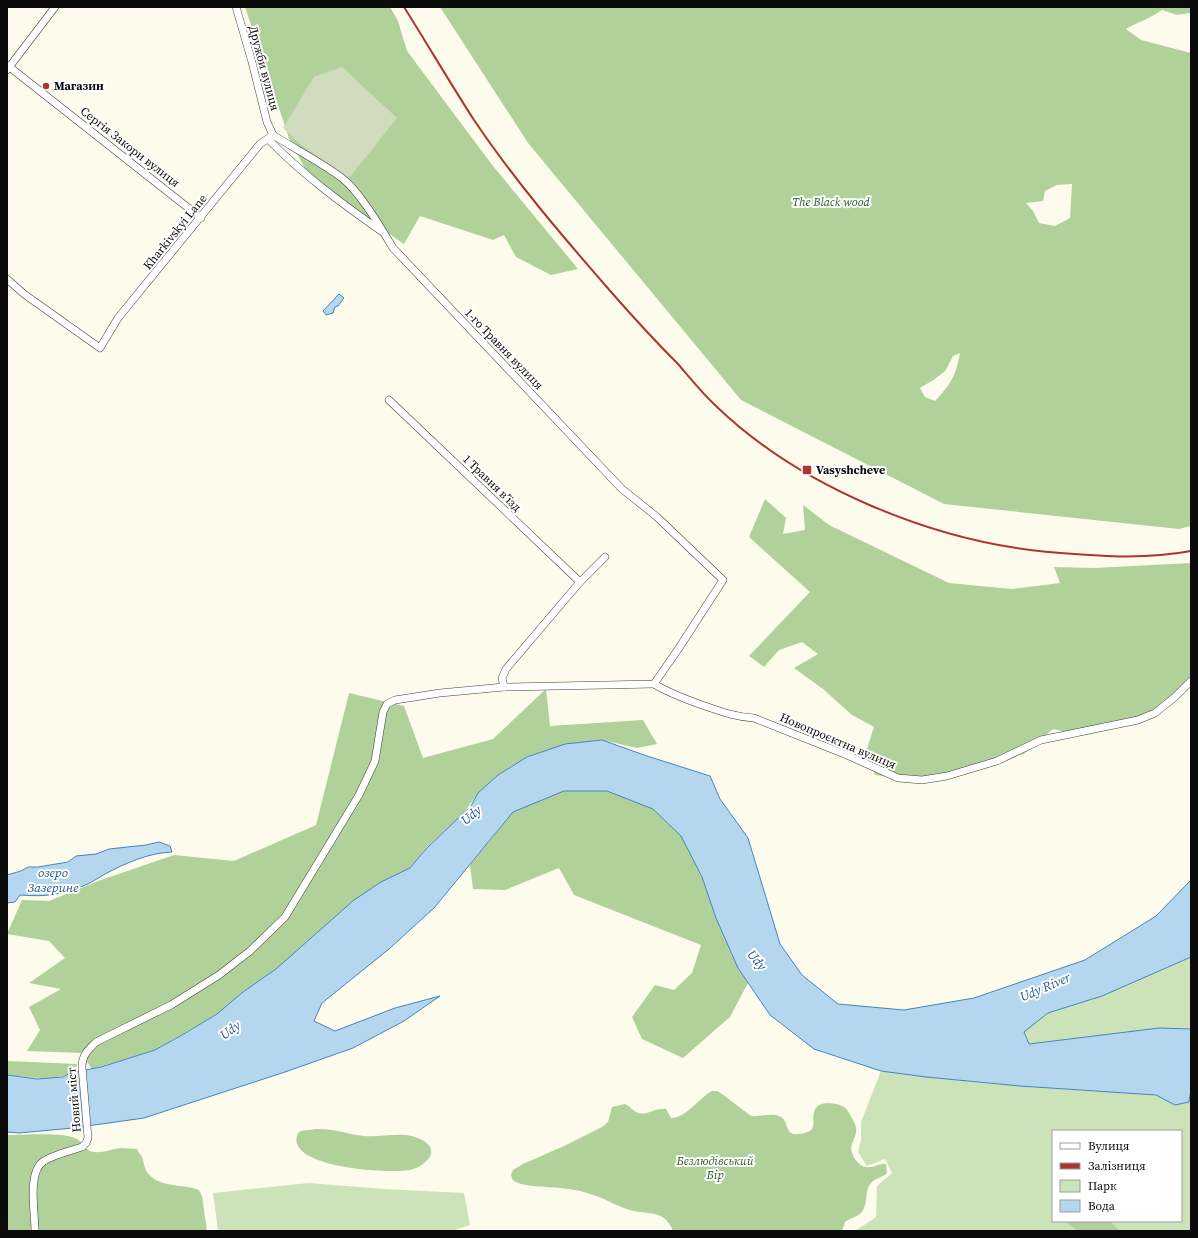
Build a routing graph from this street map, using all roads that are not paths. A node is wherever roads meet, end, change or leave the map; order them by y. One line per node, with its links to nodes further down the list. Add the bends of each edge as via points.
1 (56, 7): 3 (street)
2 (236, 7): 4 (street, Дружби вулиця)
3 (8, 67): 5 (street, Сергія Закори вулиця)
4 (271, 137): 5 (street, Kharkivskyi Lane, via 260,144); 6 (street, 1-го Травня вулиця, via 289,160 338,201); 6 (street, via 342,178 361,199)
5 (201, 218): 7 (street, Kharkivskyi Lane, via 118,318 100,348)
6 (385, 234): 12 (street, 1-го Травня вулиця, via 392,248 622,489 657,517 722,580)
7 (7, 279)
8 (389, 400): 10 (street, 1 Травня в’їзд)
9 (604, 557): 10 (street)
10 (580, 582): 13 (street, via 506,669 502,678)
11 (1191, 681): 12 (street, Новопроєктна вулиця, via 1155,713 1138,720 1041,740 997,761 947,776 922,780 898,778 763,721 721,712 669,693)
12 (654, 684): 13 (street)
13 (504, 687): 14 (street, Новий міст, via 440,693 395,700 387,704 383,712 374,761 359,795 285,917 250,951 218,975 171,1005 96,1042 87,1050 82,1060 88,1138 82,1147 45,1160 38,1167 33,1179)
14 (35, 1231)

